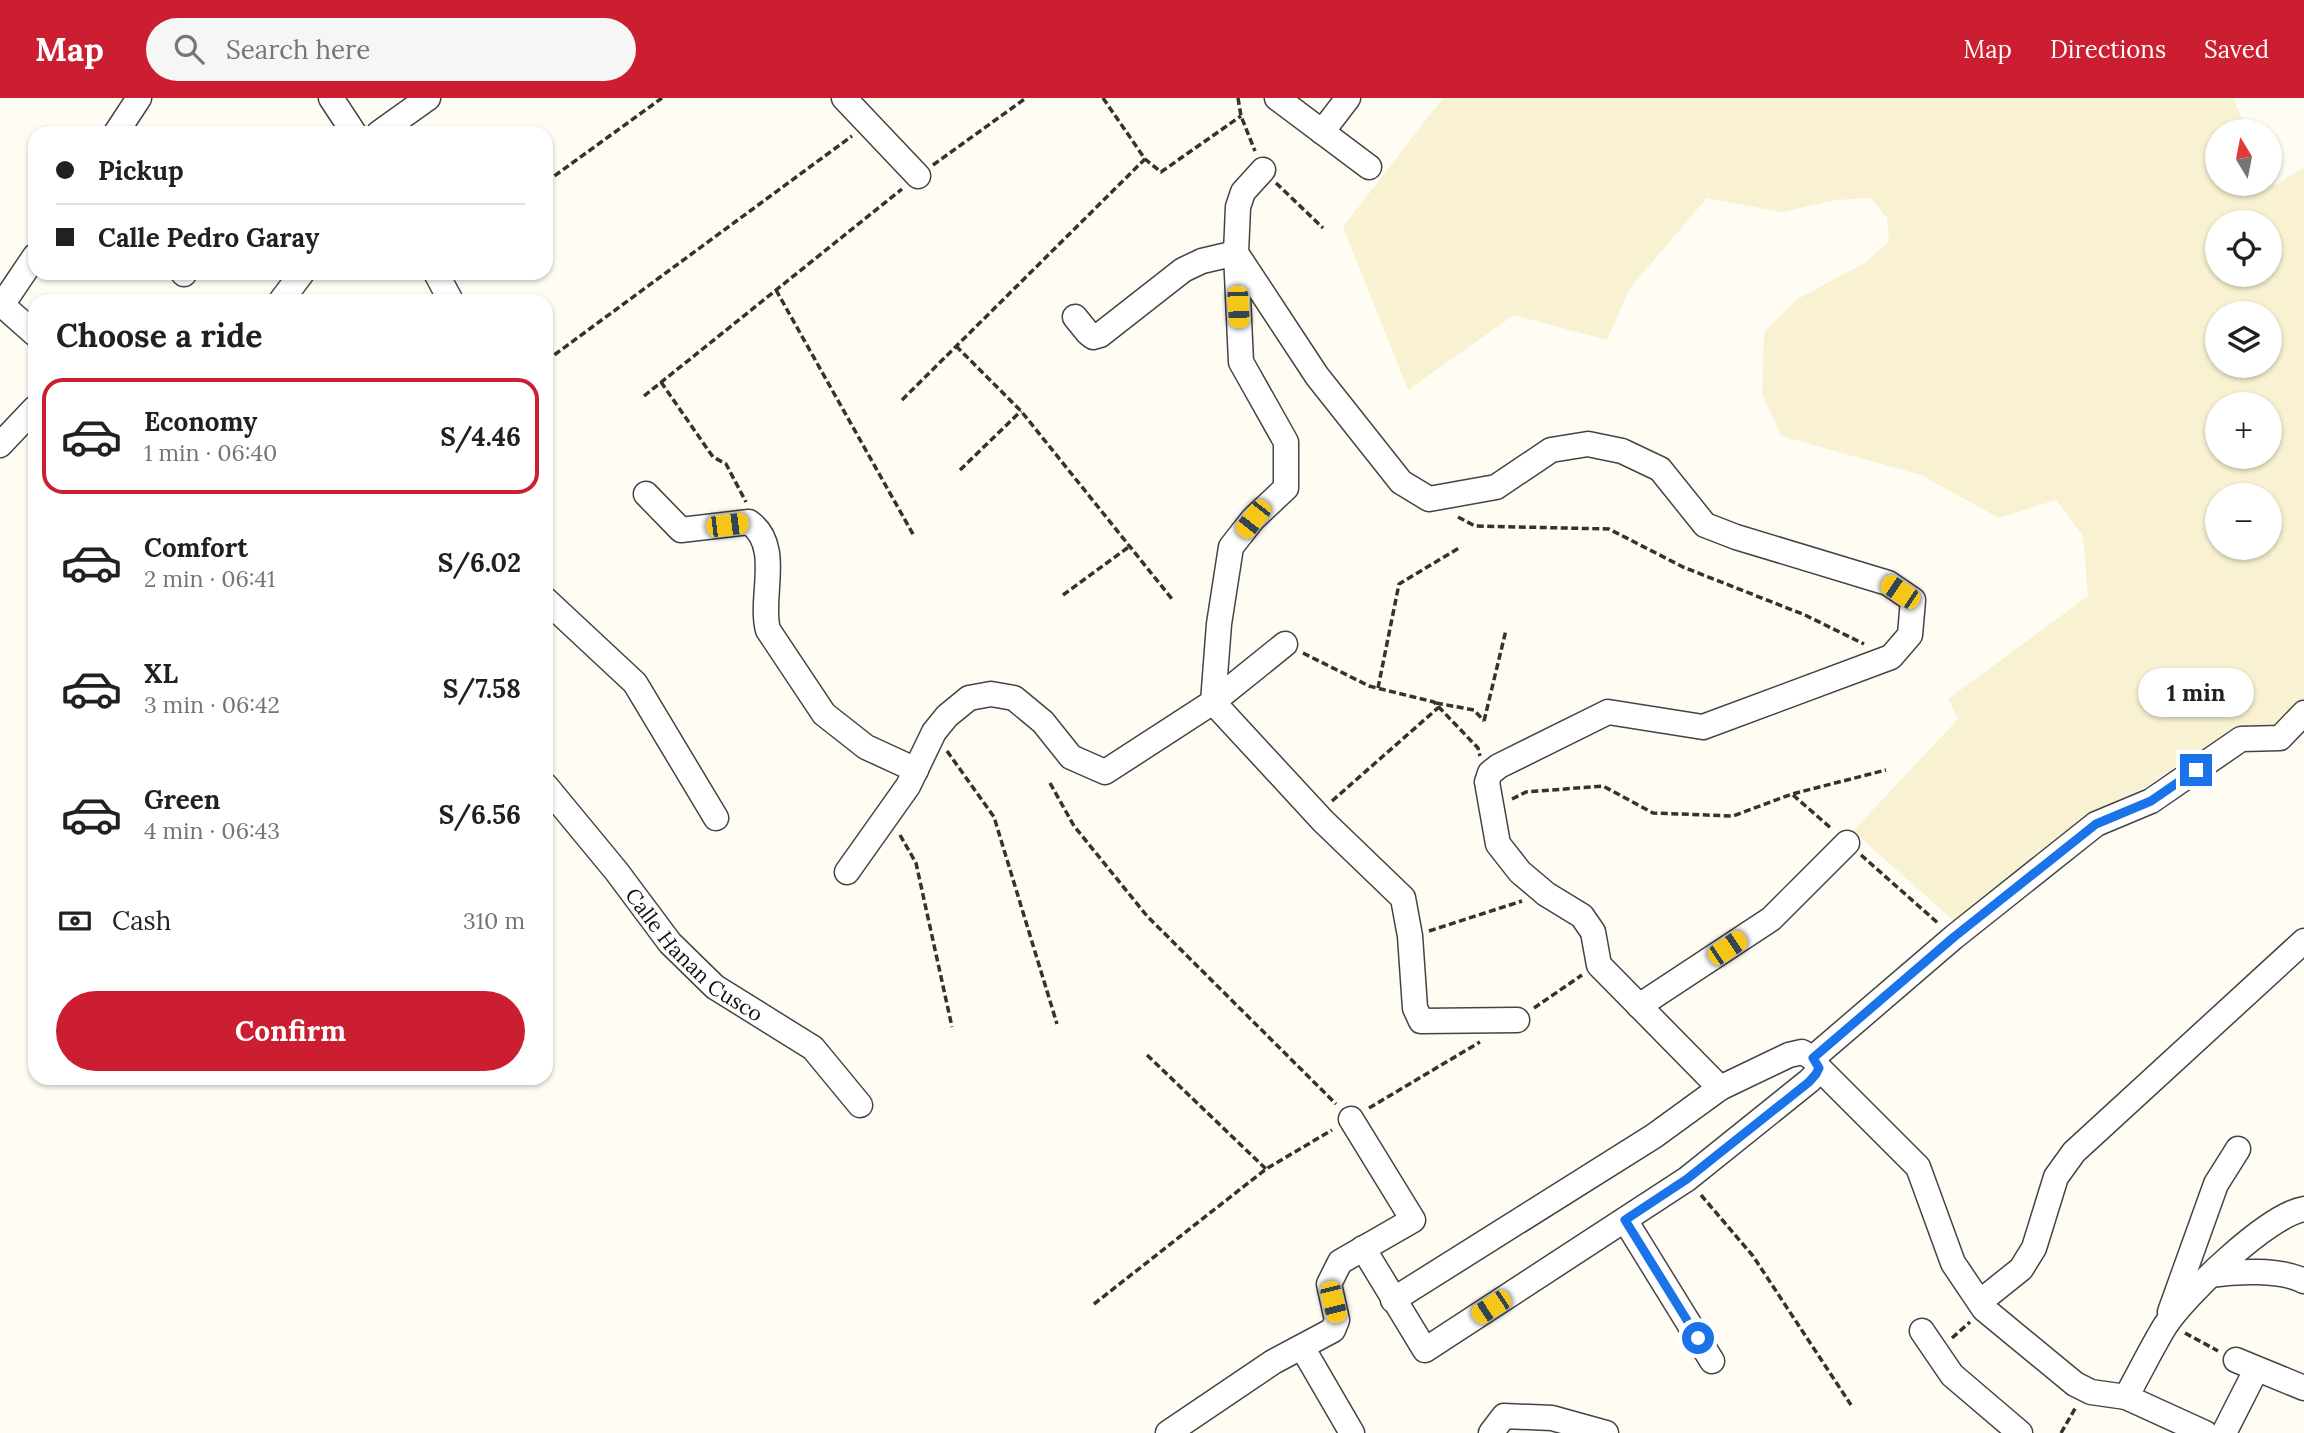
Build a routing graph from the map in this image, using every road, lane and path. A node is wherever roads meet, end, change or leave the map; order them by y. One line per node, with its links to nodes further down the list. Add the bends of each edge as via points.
1 (139, 98): 12 (street)
2 (331, 98): 13 (street)
3 (428, 98): 14 (street)
4 (662, 98): 20 (path)
5 (844, 98): 11 (street)
6 (1026, 98): 19 (path)
7 (1104, 98): 16 (path)
8 (1278, 98): 15 (street)
9 (1348, 98): 15 (street)
10 (1241, 116): 16 (path, via 1161,172)
11 (869, 124): 19 (street); 28 (path)
12 (121, 126)
13 (349, 126)
14 (389, 126)
15 (1322, 132): 17 (street)
16 (1144, 159): 27 (path)
17 (1369, 167)
18 (1263, 170): 21 (street, via 1243,192 1238,207)
19 (918, 176): 23 (path)
20 (553, 177)
21 (1236, 253): 25 (street, via 1183,270 1100,335 1093,337); 37 (street, via 1317,376 1401,482); 49 (street, via 1241,362 1286,442 1286,488 1231,547)
22 (28, 266): 24 (street)
23 (776, 290): 29 (path); 39 (path)
24 (1, 304): 26 (street)
25 (1075, 317)
26 (28, 328)
27 (956, 346): 31 (path); 32 (path)
28 (553, 355)
29 (661, 382): 30 (path); 38 (path, via 713,457 726,464)
30 (644, 396)
31 (902, 400)
32 (1021, 411): 35 (path); 40 (path)
33 (28, 416): 34 (street)
34 (0, 446)
35 (960, 470)
36 (646, 494): 55 (street, via 681,530 748,522 757,528 768,557 768,630 824,713 866,747)
37 (1429, 499): 47 (path, via 1475,526 1609,529); 47 (street, via 1496,487 1551,450 1588,444 1622,451 1660,469 1705,525 1888,583 1913,600 1910,635)
38 (749, 507)
39 (914, 536)
40 (1130, 547): 42 (path); 43 (path)
41 (1458, 548): 48 (path, via 1399,584)
42 (1063, 595)
43 (1172, 599)
44 (553, 607): 63 (street, via 635,683)
45 (1506, 630): 50 (path, via 1484,721 1474,710)
46 (1285, 644): 48 (path); 49 (street)
47 (1891, 657): 60 (street, via 1703,727 1608,712 1490,773)
48 (1378, 688): 50 (path)
49 (1213, 702): 53 (street, via 1105,772 1072,757 1043,722 1014,698 990,694 969,698); 61 (street)
50 (1434, 702): 51 (path)
51 (1439, 708): 54 (path); 61 (path)
52 (2304, 713): 68 (street, via 2280,738 2241,739 2151,801 2096,824)
53 (934, 732): 55 (street); 72 (path, via 994,817)
54 (1478, 748)
55 (916, 770): 62 (street)
56 (1886, 770): 59 (path)
57 (1050, 783): 78 (path, via 1074,826 1147,916)
58 (553, 794): 77 (street, Calle Hanan Cusco, via 670,943 715,986 813,1048)
59 (1792, 794): 60 (path, via 1732,816 1653,813 1603,786 1526,792); 64 (path)
60 (1492, 810): 66 (street, via 1498,844 1520,872)
61 (1317, 814): 67 (street, via 1403,898)
62 (888, 815): 65 (street); 73 (path, via 916,863)
63 (716, 818)
64 (1847, 843): 68 (path); 70 (street, via 1770,919)
65 (847, 872)
66 (1546, 894): 67 (path); 70 (street, via 1582,916 1593,932 1599,965)
67 (1410, 936): 71 (street, via 1415,1008 1421,1021)
68 (1954, 937): 75 (street)
69 (2304, 942): 88 (street, via 2074,1152 2056,1177 2034,1248 2021,1269)
70 (1639, 1006): 76 (street)
71 (1517, 1020)
72 (1057, 1024)
73 (952, 1027)
74 (1147, 1055): 80 (path)
75 (1816, 1063): 76 (street, via 1795,1052); 81 (street, via 1816,1074 1809,1082); 88 (street, via 1918,1167 1953,1263)
76 (1720, 1088): 87 (street, via 1654,1136)
77 (860, 1105)
78 (1351, 1119): 84 (street, via 1413,1220)
79 (2238, 1149): 89 (street, via 2216,1184)
80 (1266, 1169)
81 (1687, 1179): 83 (street); 97 (path, via 1754,1256)
82 (2304, 1209): 85 (street, via 2293,1211 2253,1237)
83 (1625, 1220): 87 (street, via 1425,1350); 93 (street)
84 (1363, 1248): 87 (street); 91 (street, via 1340,1262 1329,1284 1337,1320 1333,1330)
85 (2211, 1275): 86 (street, via 2248,1273 2294,1276); 89 (street)
86 (2304, 1281)
87 (1392, 1300)
88 (1982, 1305): 92 (path); 96 (street, via 2075,1384 2091,1392)
89 (2166, 1324): 94 (path); 96 (street)
90 (1922, 1331): 92 (street)
91 (1302, 1347): 99 (street); 100 (street)
92 (1937, 1353): 103 (street, via 1952,1374)
93 (1712, 1361)
94 (2246, 1365): 95 (street); 106 (street)
95 (2304, 1388)
96 (2126, 1397): 105 (street)
97 (1850, 1405)
98 (2070, 1418): 104 (path)
99 (1168, 1433)
100 (1352, 1433)
101 (1491, 1433): 102 (street, via 1504,1416 1552,1418)
102 (1606, 1433)
103 (2020, 1433)
104 (2061, 1433)
105 (2205, 1433)
106 (2224, 1433)

